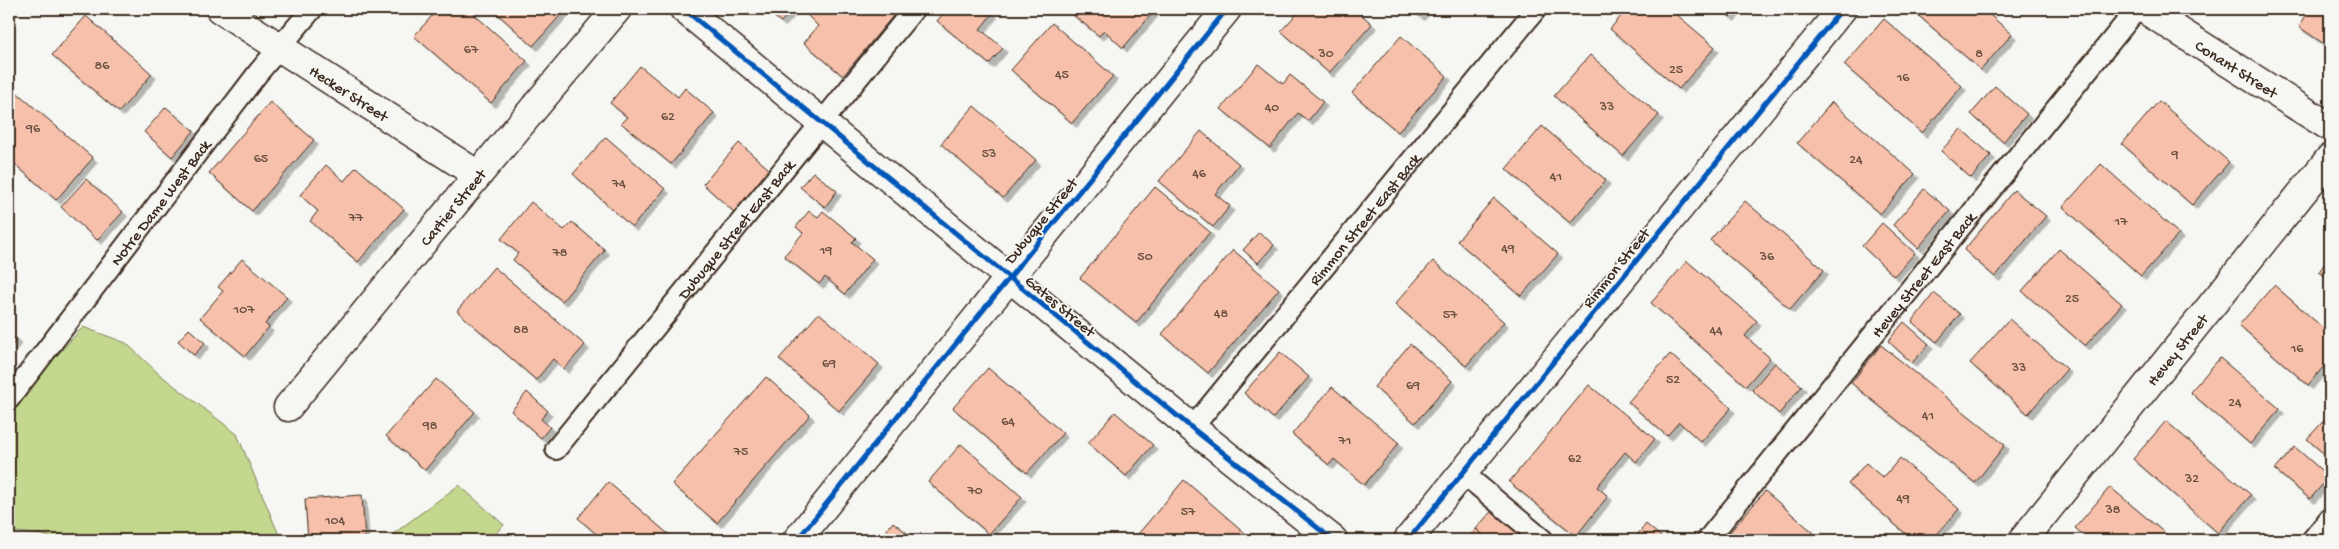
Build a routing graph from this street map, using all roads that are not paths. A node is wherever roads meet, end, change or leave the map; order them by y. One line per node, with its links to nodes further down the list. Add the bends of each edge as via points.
1 (220, 9): 11 (street, Hecker Street)
2 (312, 9): 11 (lane, Notre Dame West Back)
3 (618, 9): 15 (street, Cartier Street)
4 (684, 9): 12 (street, Gates Street)
5 (914, 9): 12 (lane, Dubuque Street East Back)
6 (1227, 9): 16 (street, Dubuque Street)
7 (1536, 9): 19 (lane, Rimmon Street East Back)
8 (1842, 9): 21 (street, Rimmon Street)
9 (2138, 9): 23 (lane, Hevey Street East Back)
10 (2144, 9): 13 (street, Conant Street)
11 (281, 47): 15 (street, Hecker Street); 17 (lane, Notre Dame West Back)
12 (823, 122): 16 (street, Gates Street); 20 (lane, Dubuque Street East Back)
13 (2330, 127)
14 (2330, 158): 28 (street, Hevey Street)
15 (478, 175): 18 (street, Cartier Street)
16 (1009, 278): 19 (street, Gates Street); 24 (street, Dubuque Street)
17 (9, 399)
18 (288, 406)
19 (1192, 428): 25 (street, Gates Street)
20 (556, 449)
21 (1463, 473): 26 (street, Rimmon Street); 27 (lane)
22 (2330, 518): 29 (lane)
23 (1708, 539)
24 (797, 540)
25 (1332, 540)
26 (1408, 540)
27 (1543, 540)
28 (2023, 540)
29 (2312, 540)

